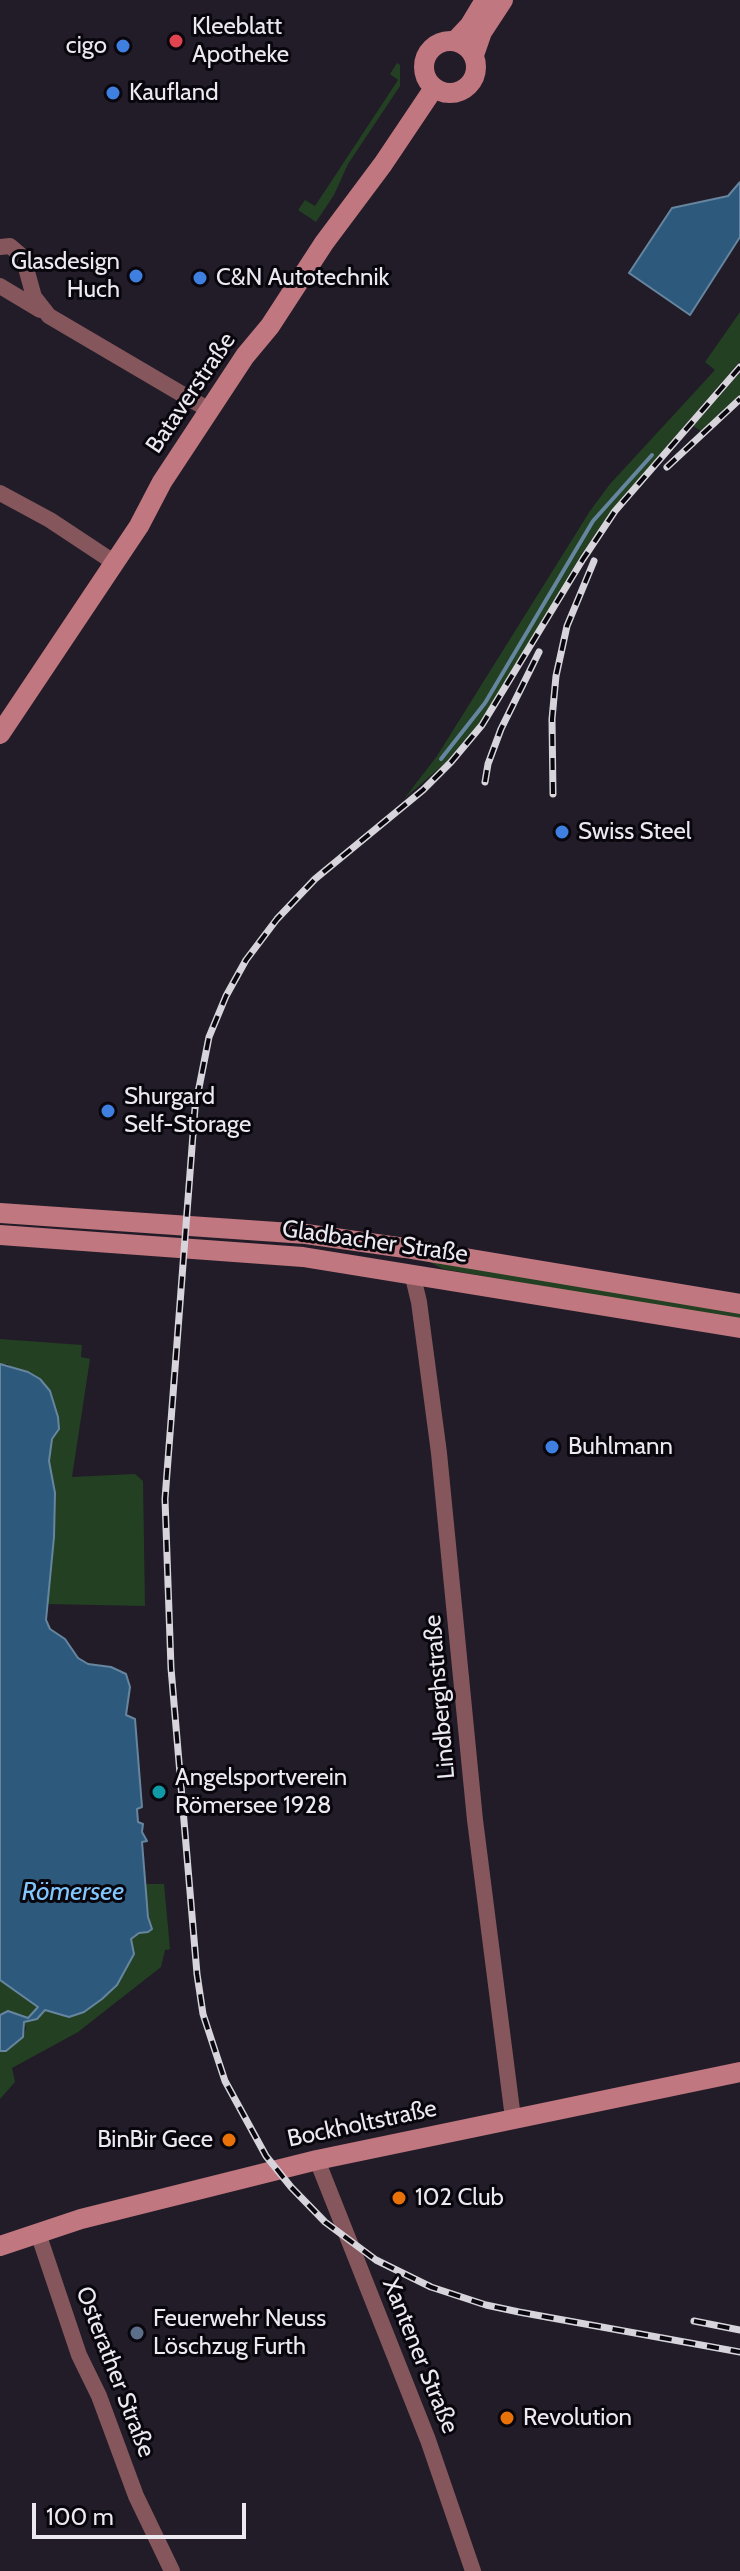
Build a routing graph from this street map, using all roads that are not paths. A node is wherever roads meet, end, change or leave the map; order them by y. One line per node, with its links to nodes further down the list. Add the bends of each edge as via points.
1 (485, 0): 3 (street)
2 (503, 0): 4 (street)
3 (455, 41): 4 (street); 5 (street, via 435,45 428,53 424,72)
4 (474, 55): 5 (street, via 476,73 466,88 444,93)
5 (434, 88): 9 (street, Bataverstraße)
6 (0, 247): 8 (street, via 10,246 23,257 34,297)
7 (0, 286): 8 (street)
8 (49, 316): 9 (street)
9 (209, 410): 11 (street, Bataverstraße)
10 (0, 493): 11 (street)
11 (115, 563): 12 (street, Bataverstraße)
12 (0, 734)
13 (0, 1213): 15 (street, Gladbacher Straße, via 243,1229)
14 (0, 1235): 16 (street, Gladbacher Straße, via 236,1250)
15 (405, 1248): 16 (street); 17 (street, Gladbacher Straße)
16 (412, 1273): 18 (street, Gladbacher Straße); 20 (street, Lindberghstraße, via 439,1453 475,1820)
17 (740, 1304)
18 (740, 1328)
19 (740, 2072): 20 (street, Bockholtstraße)
20 (513, 2118): 21 (street, Bockholtstraße)
21 (317, 2160): 22 (street, Bockholtstraße); 25 (street, Xantener Straße, via 428,2440)
22 (38, 2233): 23 (street, Bockholtstraße); 24 (street, Osterather Straße, via 79,2355)
23 (0, 2246)
24 (172, 2571)
25 (473, 2571)

